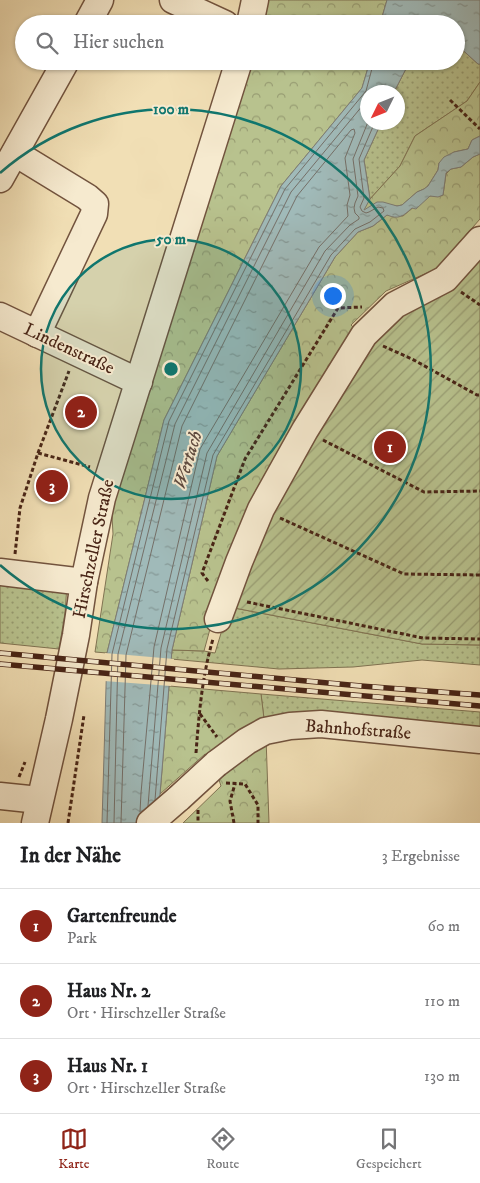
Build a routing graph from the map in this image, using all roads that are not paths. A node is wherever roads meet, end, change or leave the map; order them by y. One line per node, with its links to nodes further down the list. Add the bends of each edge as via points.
1 (100, 0): 4 (street)
2 (173, 0): 5 (street)
3 (255, 0): 6 (street)
4 (92, 15)
5 (206, 15)
6 (252, 15)
7 (61, 70): 9 (street)
8 (236, 70): 14 (street, Hirschzeller Straße)
9 (15, 153): 10 (street); 13 (street, via 95,204 94,214)
10 (0, 179)
11 (480, 240): 17 (street, via 445,279 395,305 364,335 261,509)
12 (0, 316): 13 (street, Lindenstraße)
13 (37, 334): 14 (street, Lindenstraße)
14 (139, 382): 16 (street, Hirschzeller Straße, via 102,498)
15 (6, 573): 16 (street)
16 (84, 582): 21 (street, Hirschzeller Straße, via 59,719)
17 (223, 606)
18 (480, 740): 20 (street, Bahnhofstraße, bridge, via 321,724 290,726 265,732 247,741 216,764)
19 (0, 796): 21 (street)
20 (188, 801): 22 (street); 23 (street)
21 (30, 811)
22 (150, 823)
23 (156, 823)

